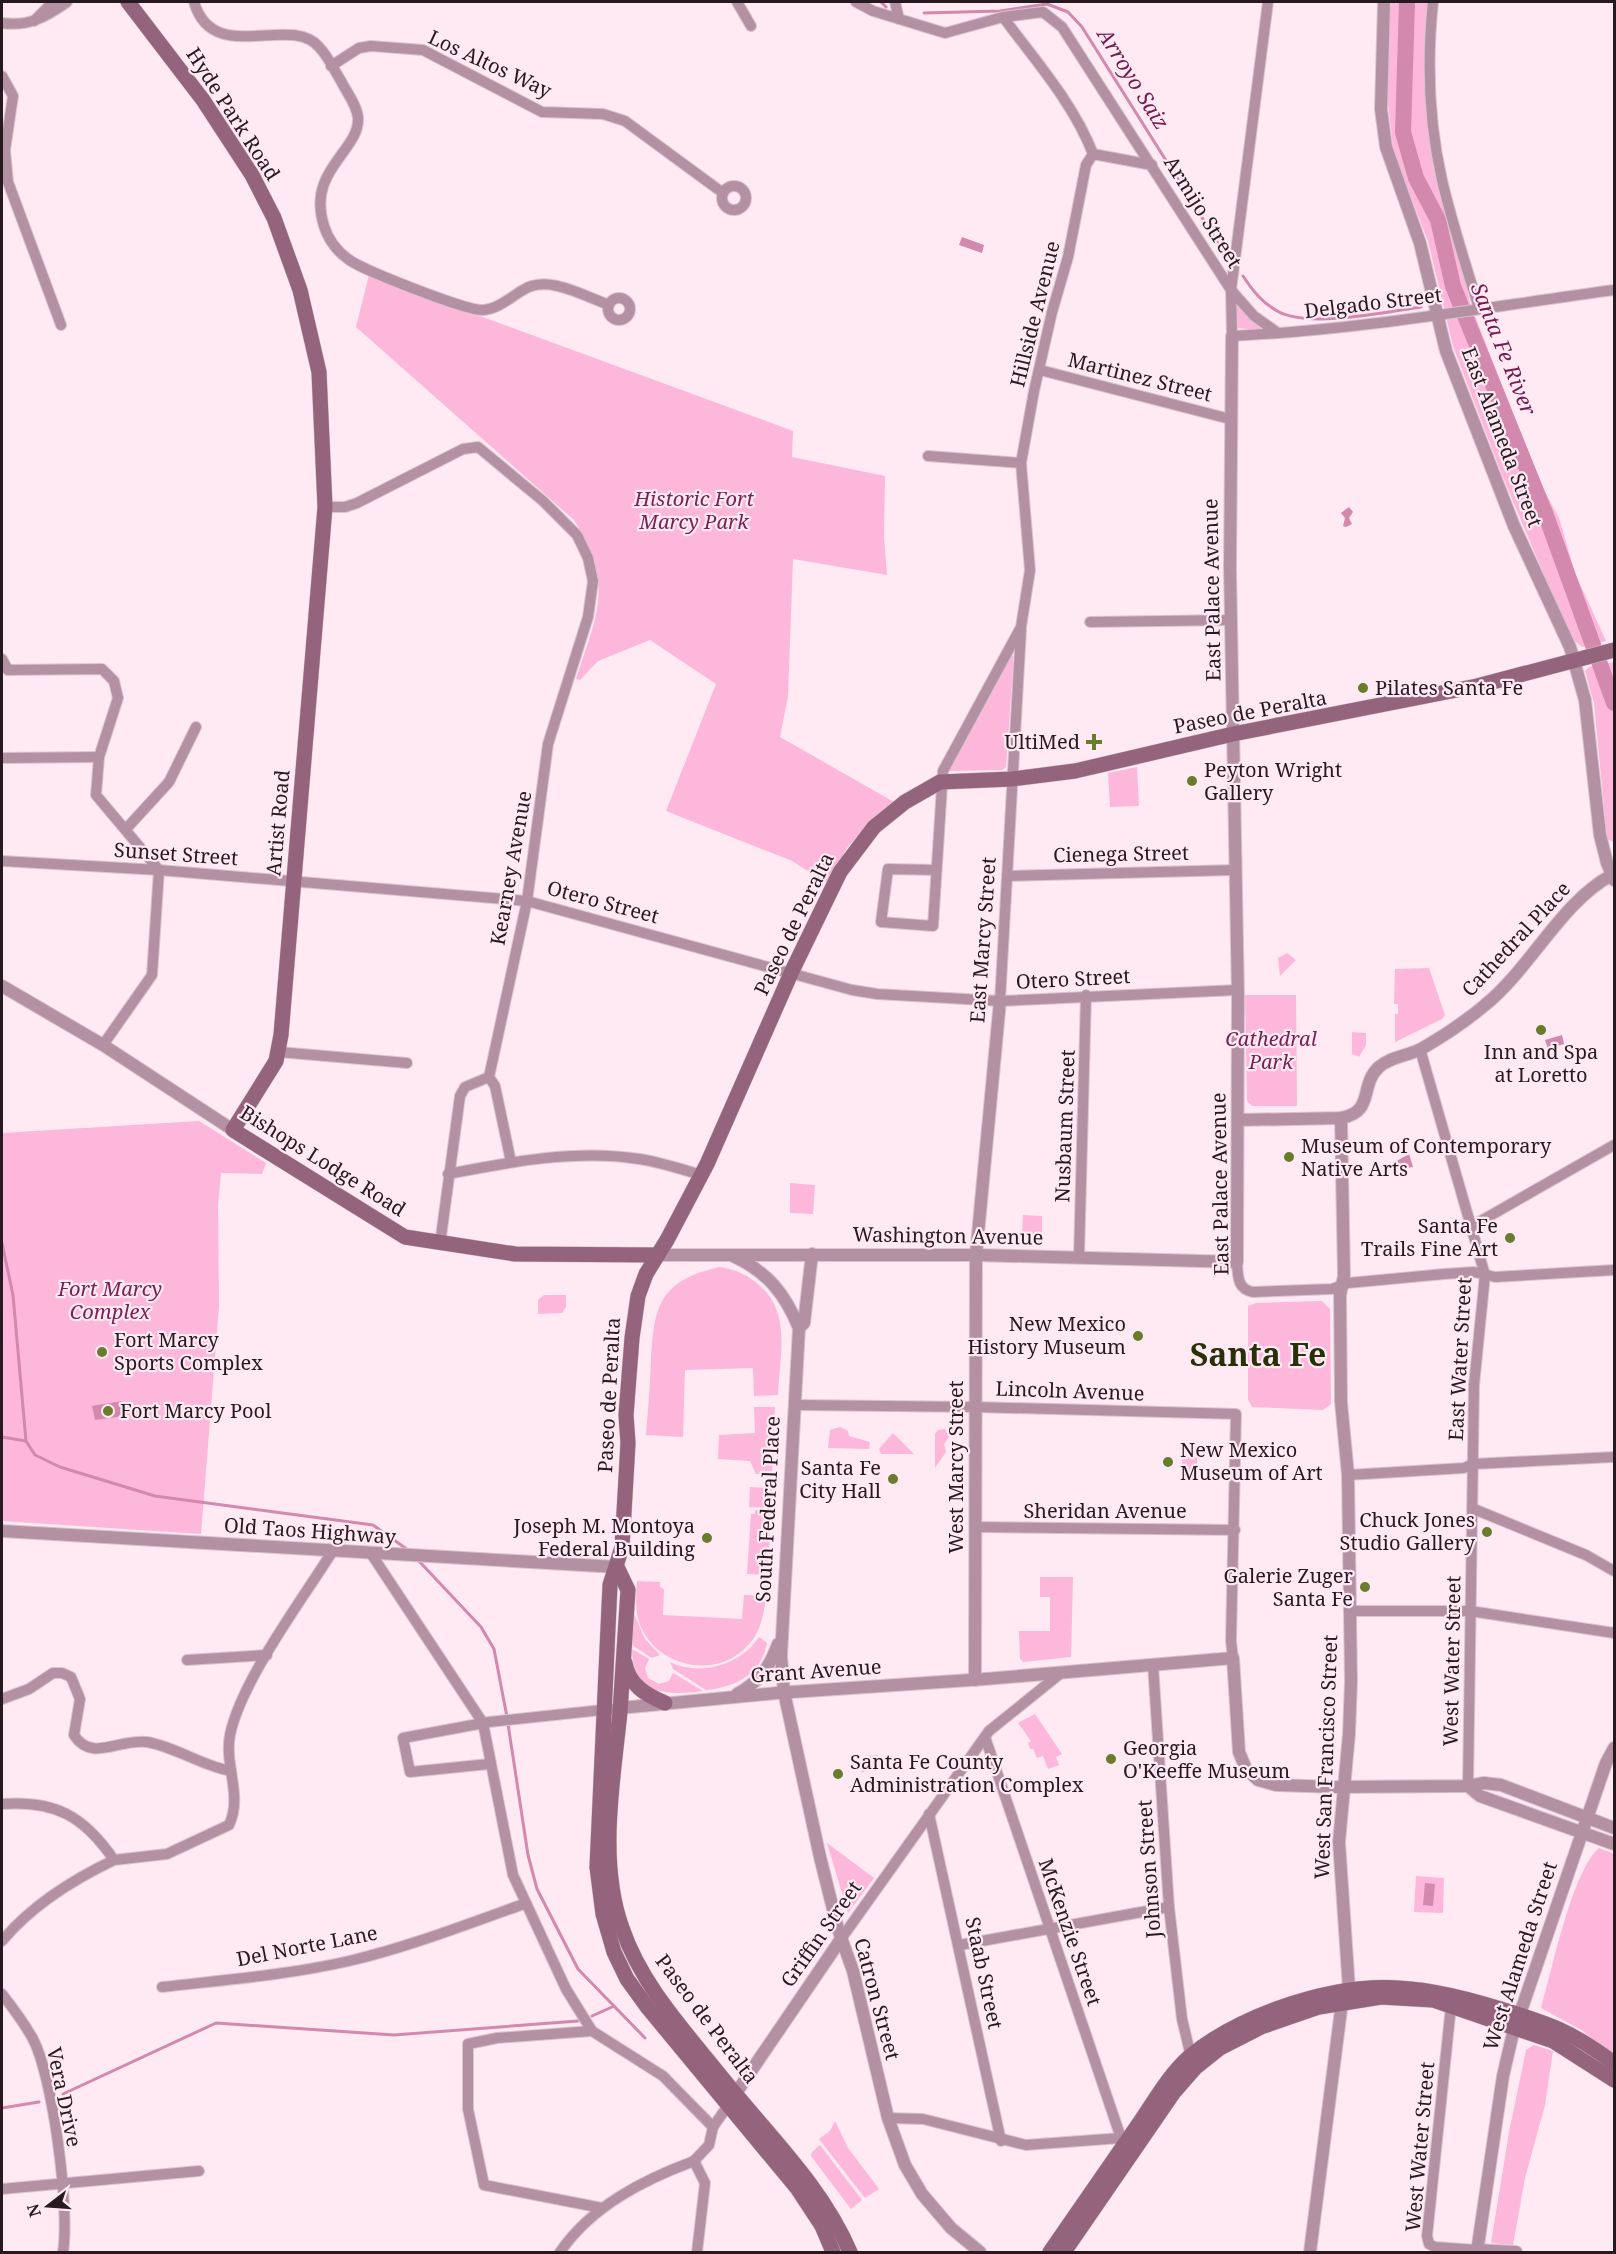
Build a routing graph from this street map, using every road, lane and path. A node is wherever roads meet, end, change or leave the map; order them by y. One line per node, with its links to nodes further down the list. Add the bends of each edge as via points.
1 (53, 2): 13 (street)
2 (67, 2): 13 (street)
3 (128, 2): 33 (main road, Hyde Park Road, via 203,100 252,175 273,218 300,290 319,372)
4 (194, 2): 16 (street, via 201,19 218,32 234,36 306,37 318,45)
5 (737, 2): 15 (street)
6 (856, 2): 12 (street)
7 (896, 2): 12 (street)
8 (1268, 2): 21 (street, East Palace Avenue)
9 (1384, 2): 25 (street, East Alameda Street, via 1383,134)
10 (1433, 2): 24 (street, via 1430,70 1437,150)
11 (1002, 17): 12 (street, via 945,33); 18 (street, via 1050,79); 19 (street, Armijo Street, via 1044,12 1062,27)
12 (898, 19)
13 (34, 21): 14 (street)
14 (2, 23)
15 (751, 26)
16 (332, 66): 20 (street, Los Altos Way, via 358,48 371,45 423,50 542,112 603,114 625,121); 23 (street, via 358,121 326,177 321,198 324,228 343,256 370,271 476,310 496,307 540,283)
17 (2, 76): 26 (street, via 13,101 5,150 8,182)
18 (1093, 154): 19 (street); 29 (street, Hillside Avenue, via 1086,165)
19 (1152, 165): 21 (street, Armijo Street)
20 (723, 193)
21 (1231, 290): 27 (street, Delgado Street, via 1254,316); 28 (street, East Palace Avenue)
22 (1614, 290): 24 (street, Delgado Street)
23 (609, 305)
24 (1475, 309): 25 (street, Delgado Street)
25 (1442, 314): 27 (street, Delgado Street); 39 (street, East Alameda Street, via 1473,422)
26 (61, 325)
27 (1279, 333): 28 (street, Delgado Street)
28 (1232, 336): 30 (street, East Palace Avenue)
29 (1040, 370): 30 (street, Martinez Street); 32 (street, Hillside Avenue)
30 (1230, 420): 34 (street, East Palace Avenue)
31 (928, 456): 32 (street)
32 (1021, 463): 36 (street, Hillside Avenue, via 1030,570)
33 (326, 507): 54 (main road, Artist Road); 55 (street, Kearney Avenue, via 357,503 463,449 478,447 577,535 593,581 588,617 548,744)
34 (1231, 620): 35 (street); 42 (street, East Palace Avenue)
35 (1090, 622)
36 (1021, 627): 45 (street, East Marcy Street); 46 (street, Hillside Avenue)
37 (1612, 651): 39 (main road, Paseo de Peralta)
38 (2, 659): 40 (street)
39 (1579, 659): 42 (main road, Paseo de Peralta, via 1408,701); 53 (street, East Alameda Street, via 1600,835)
40 (5, 675): 43 (street, via 102,669 114,681 118,698)
41 (196, 727): 47 (street, via 169,782)
42 (1233, 734): 45 (main road, Paseo de Peralta, via 1075,771); 51 (street, East Palace Avenue)
43 (99, 757): 44 (street); 47 (street, via 96,795)
44 (2, 758)
45 (1012, 779): 46 (main road, Paseo de Peralta); 52 (street, East Marcy Street)
46 (940, 782): 50 (street); 56 (main road, Paseo de Peralta, via 888,815 857,846 840,872)
47 (126, 829): 49 (street)
48 (2, 861): 49 (street, Sunset Street)
49 (159, 870): 54 (street, Sunset Street); 61 (street, via 152,975)
50 (936, 870): 50 (street, via 933,926 881,922 888,869)
51 (1235, 870): 52 (street, Cienega Street); 58 (street, East Palace Avenue)
52 (1007, 876): 60 (street, East Marcy Street)
53 (1613, 878): 62 (street, Cathedral Place, via 1588,891 1496,995)
54 (294, 882): 55 (street, Sunset Street); 63 (main road, Artist Road)
55 (527, 901): 56 (street, Otero Street); 65 (street, Kearney Avenue)
56 (792, 971): 60 (street, Otero Street, via 878,994); 72 (main road, Paseo de Peralta)
57 (2, 986): 61 (street, Bishops Lodge Road)
58 (1237, 990): 59 (street, Otero Street); 67 (street, East Palace Avenue)
59 (1086, 995): 60 (street, Otero Street); 79 (street, Nusbaum Street)
60 (1000, 1001): 78 (street, East Marcy Street)
61 (103, 1045): 68 (street, Bishops Lodge Road)
62 (1420, 1049): 66 (street, Cathedral Place, via 1380,1066 1370,1079 1362,1107); 73 (street, East Water Street)
63 (279, 1052): 64 (street); 68 (main road, Artist Road)
64 (407, 1063)
65 (489, 1077): 70 (street, via 495,1086); 71 (street, via 465,1087 460,1096)
66 (1341, 1118): 67 (street); 83 (street, West San Francisco Street)
67 (1238, 1120): 80 (street, East Palace Avenue)
68 (233, 1130): 74 (main road, Bishops Lodge Road, via 395,1233)
69 (1614, 1145): 73 (street)
70 (511, 1162): 71 (street); 72 (street, via 621,1156)
71 (448, 1174): 74 (street)
72 (701, 1175): 76 (main road, Paseo de Peralta)
73 (1472, 1226): 82 (street, East Water Street)
74 (440, 1244): 76 (main road, Bishops Lodge Road, via 515,1254)
75 (812, 1254): 77 (street, Washington Avenue); 78 (street, Washington Avenue); 84 (street, South Federal Place, via 804,1323)
76 (658, 1255): 77 (street, Washington Avenue); 96 (main road, Paseo de Peralta, via 646,1274 634,1316 622,1547)
77 (729, 1255): 84 (street, via 766,1275 787,1302)
78 (976, 1255): 79 (street, Washington Avenue); 86 (street, West Marcy Street)
79 (1079, 1257): 80 (street, Washington Avenue)
80 (1237, 1262): 83 (street, East Palace Avenue, via 1242,1288 1257,1292)
81 (1614, 1270): 82 (street)
82 (1485, 1275): 83 (street, via 1435,1274); 88 (street, East Water Street, via 1475,1376)
83 (1342, 1286): 89 (street, West San Francisco Street, via 1341,1402)
84 (799, 1328): 85 (street, South Federal Place)
85 (794, 1405): 86 (street, Lincoln Avenue); 101 (street, South Federal Place)
86 (975, 1407): 91 (street, West Marcy Street); 92 (street, Lincoln Avenue, via 1236,1414)
87 (1614, 1457): 88 (street)
88 (1473, 1464): 89 (street, via 1464,1468); 90 (street, West Water Street)
89 (1348, 1475): 98 (street, West San Francisco Street)
90 (1474, 1509): 97 (street, via 1586,1555); 99 (street, West Water Street)
91 (975, 1527): 92 (street, Sheridan Avenue); 108 (street, West Marcy Street)
92 (1234, 1530): 104 (street)
93 (2, 1532): 94 (street, Old Taos Highway)
94 (332, 1552): 95 (street, Old Taos Highway); 103 (street)
95 (372, 1555): 96 (street, Old Taos Highway); 115 (street)
96 (617, 1567): 102 (main road, Paseo de Peralta, via 628,1590); 114 (main road, Paseo de Peralta, via 610,1585)
97 (1614, 1571)
98 (1350, 1611): 99 (street); 120 (street, West San Francisco Street, via 1351,1703)
99 (1470, 1611): 100 (street); 121 (street, West Water Street)
100 (1614, 1633)
101 (780, 1638): 109 (street, South Federal Place); 110 (street, via 764,1673 750,1687)
102 (623, 1654): 112 (main road, via 638,1688); 113 (main road, Paseo de Peralta)
103 (267, 1655): 105 (street); 119 (street, via 240,1704 229,1736)
104 (1233, 1658): 106 (street, Grant Avenue); 120 (street, via 1238,1746 1250,1774 1276,1785)
105 (187, 1660)
106 (1153, 1665): 107 (street, Grant Avenue); 130 (street, Johnson Street)
107 (1061, 1673): 108 (street, Grant Avenue); 116 (street, Griffin Street)
108 (975, 1680): 109 (street, Grant Avenue)
109 (784, 1692): 110 (street, Grant Avenue); 132 (street, Catron Street)
110 (729, 1697): 112 (street, Grant Avenue)
111 (2, 1699): 119 (street, via 62,1672 71,1677 80,1699 74,1735 81,1745 92,1750 146,1742)
112 (665, 1703): 113 (street, Grant Avenue)
113 (620, 1708): 114 (street, Grant Avenue); 140 (main road, Paseo de Peralta, via 610,1827 615,1901 621,1928 636,1959)
114 (604, 1711): 115 (street, Grant Avenue); 147 (main road, Paseo de Peralta, via 597,1867 609,1936 627,1979 648,2008)
115 (486, 1723): 118 (street); 118 (street, Grant Avenue, via 403,1738 410,1772)
116 (985, 1737): 123 (street, Griffin Street); 131 (street, McKenzie Street)
117 (1614, 1748): 124 (street, West Alameda Street)
118 (489, 1764): 129 (street, via 513,1875)
119 (231, 1771): 128 (street, via 235,1812 229,1825 167,1854)
120 (1344, 1786): 121 (street); 138 (street, West San Francisco Street, via 1339,1856)
121 (1468, 1786): 124 (street, via 1484,1782 1501,1785); 126 (street, via 1480,1796)
122 (2, 1804): 128 (street, via 32,1802 60,1810 101,1840)
123 (929, 1814): 132 (street, Griffin Street); 134 (street, Staab Street)
124 (1587, 1818): 125 (street); 126 (street, West Alameda Street)
125 (1610, 1826)
126 (1582, 1832): 127 (street); 141 (street, West Alameda Street)
127 (1614, 1844)
128 (114, 1860): 133 (street, via 73,1879)
129 (524, 1904): 136 (street, Del Norte Lane, via 439,1935 349,1961); 142 (street, via 566,1989)
130 (1169, 1907): 131 (street); 144 (street, Johnson Street, via 1180,2012)
131 (1049, 1929): 134 (street); 151 (street, McKenzie Street)
132 (841, 1939): 147 (street, Griffin Street); 148 (street, Catron Street, via 853,1971)
133 (2, 1941)
134 (960, 1945): 150 (street, Staab Street)
135 (655, 1971): 140 (main road, via 655,1980 670,2000)
136 (162, 1987)
137 (2, 1994): 154 (street, Vera Drive, via 33,2040 44,2067)
138 (1345, 1996): 139 (main road, via 1418,1998); 141 (main road, via 1379,1986 1436,1991); 144 (main road, via 1290,2004 1249,2019 1234,2026); 167 (street, West San Francisco Street)
139 (1451, 2006): 141 (main road); 157 (street, West Water Street, via 1427,2236 1429,2244 1435,2247)
140 (672, 2014): 147 (main road, Paseo de Peralta)
141 (1518, 2021): 143 (main road); 157 (street, West Alameda Street, via 1505,2063)
142 (592, 2031): 149 (street, via 663,2076); 156 (street, via 468,2044 468,2109 484,2185)
143 (1555, 2034): 145 (main road, via 1587,2043); 146 (main road)
144 (1193, 2062): 151 (main road, via 1171,2077)
145 (1614, 2063)
146 (1614, 2080)
147 (732, 2099): 149 (street, Griffin Street); 162 (main road, Paseo de Peralta, via 813,2209); 163 (main road, Paseo de Peralta, via 787,2154 828,2210)
148 (888, 2118): 150 (street, via 922,2119); 164 (street, Catron Street, via 905,2165 922,2194 951,2228)
149 (713, 2127): 152 (street, Griffin Street, via 709,2145)
150 (1001, 2141): 151 (street, via 1036,2146)
151 (1128, 2142): 165 (main road); 166 (main road)
152 (694, 2161): 156 (street, via 639,2184); 161 (street, via 705,2183)
153 (199, 2171): 154 (street)
154 (63, 2184): 155 (street); 159 (street, Vera Drive)
155 (2, 2189)
156 (602, 2208): 160 (street)
157 (1481, 2251): 158 (street)
158 (1515, 2252)
159 (63, 2253)
160 (560, 2253)
161 (697, 2253)
162 (833, 2253)
163 (850, 2253)
164 (980, 2253)
165 (1050, 2253)
166 (1064, 2253)
167 (1310, 2253)

